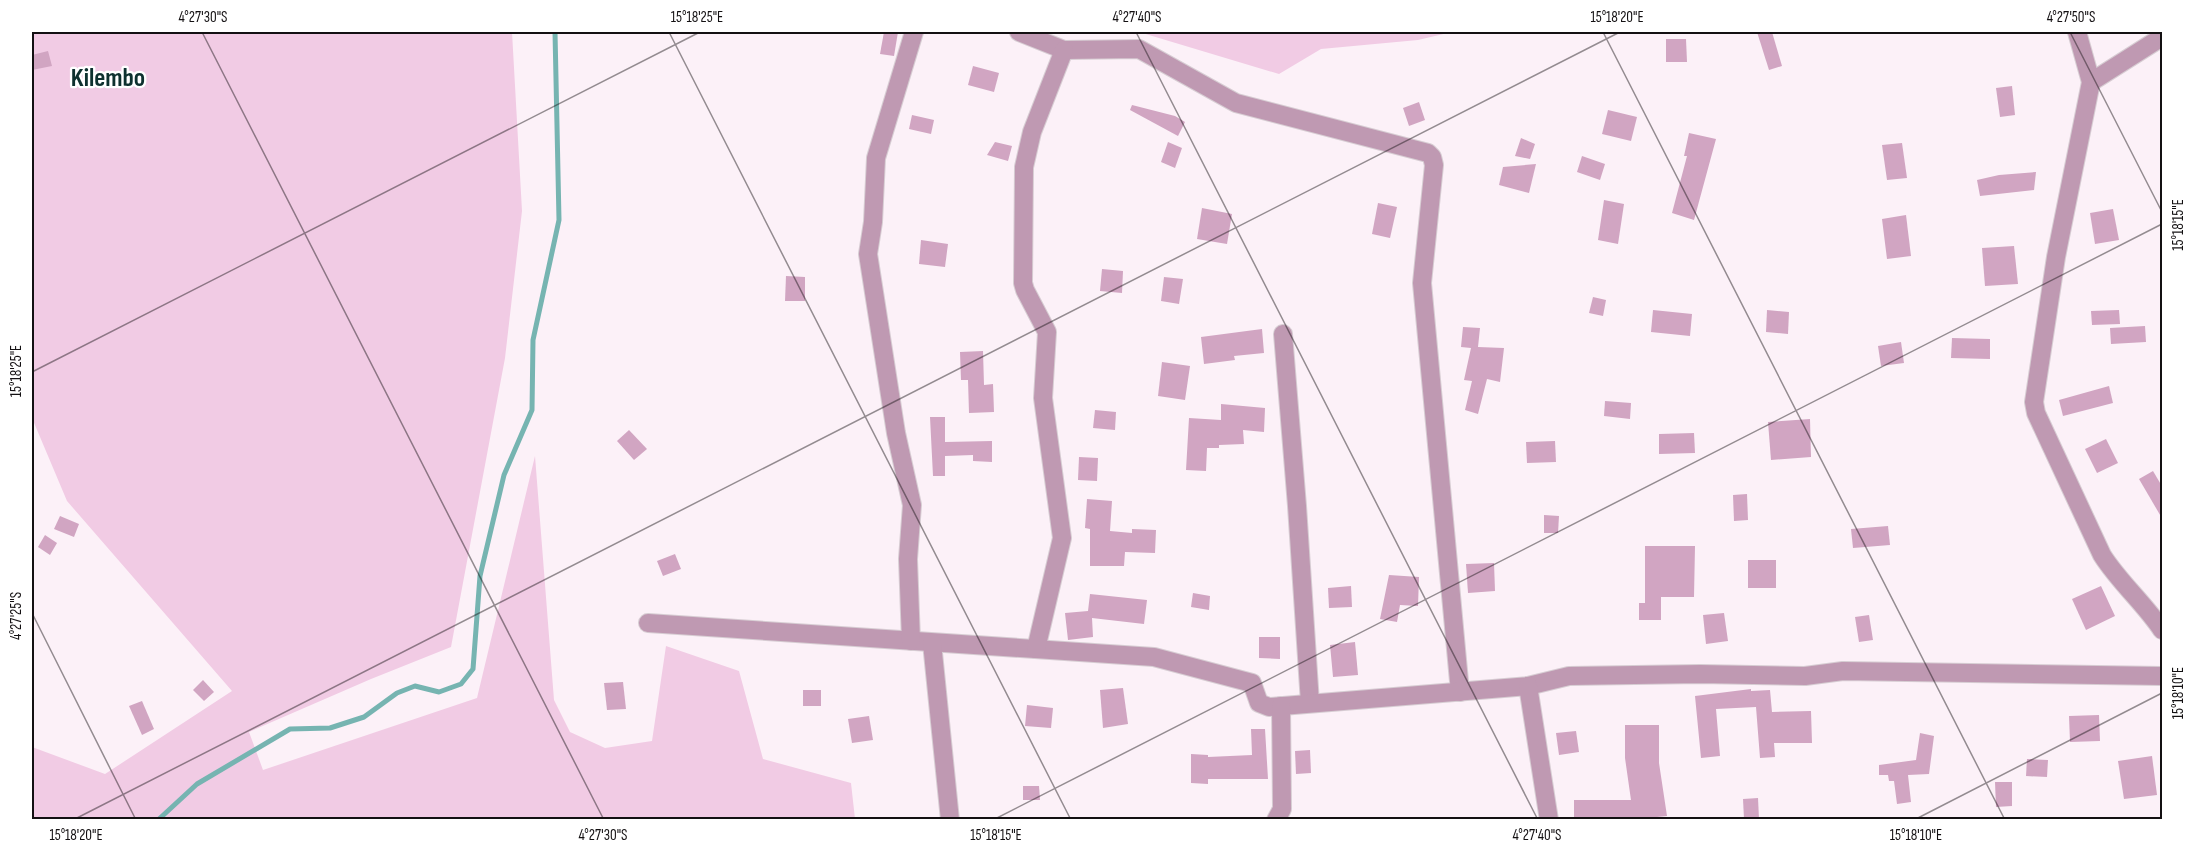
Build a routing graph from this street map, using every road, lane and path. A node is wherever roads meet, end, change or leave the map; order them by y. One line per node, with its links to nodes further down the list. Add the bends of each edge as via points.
1 (914, 32): 10 (street, via 876,158 868,254 896,433 912,505 908,559)
2 (1019, 32): 5 (street)
3 (2077, 32): 6 (street)
4 (2163, 37): 6 (street)
5 (1064, 50): 12 (street, via 1032,132 1024,167 1023,283 1047,332 1043,398 1062,538); 15 (street, via 1139,49 1236,104 1432,157 1422,284)
6 (2091, 82): 9 (street, via 2056,257 2034,402 2102,555)
7 (1283, 334): 16 (street)
8 (648, 623): 10 (street)
9 (2163, 630)
10 (911, 641): 11 (street)
11 (932, 642): 12 (street); 18 (street)
12 (1036, 649): 17 (street, via 1154,657 1252,683 1259,703)
13 (2163, 676): 14 (street, via 1843,671 1805,676 1569,676)
14 (1528, 686): 15 (street); 20 (street)
15 (1461, 692): 16 (street)
16 (1310, 704): 17 (street)
17 (1281, 706): 19 (street, via 1282,809)
18 (950, 819)
19 (1276, 819)
20 (1549, 819)

